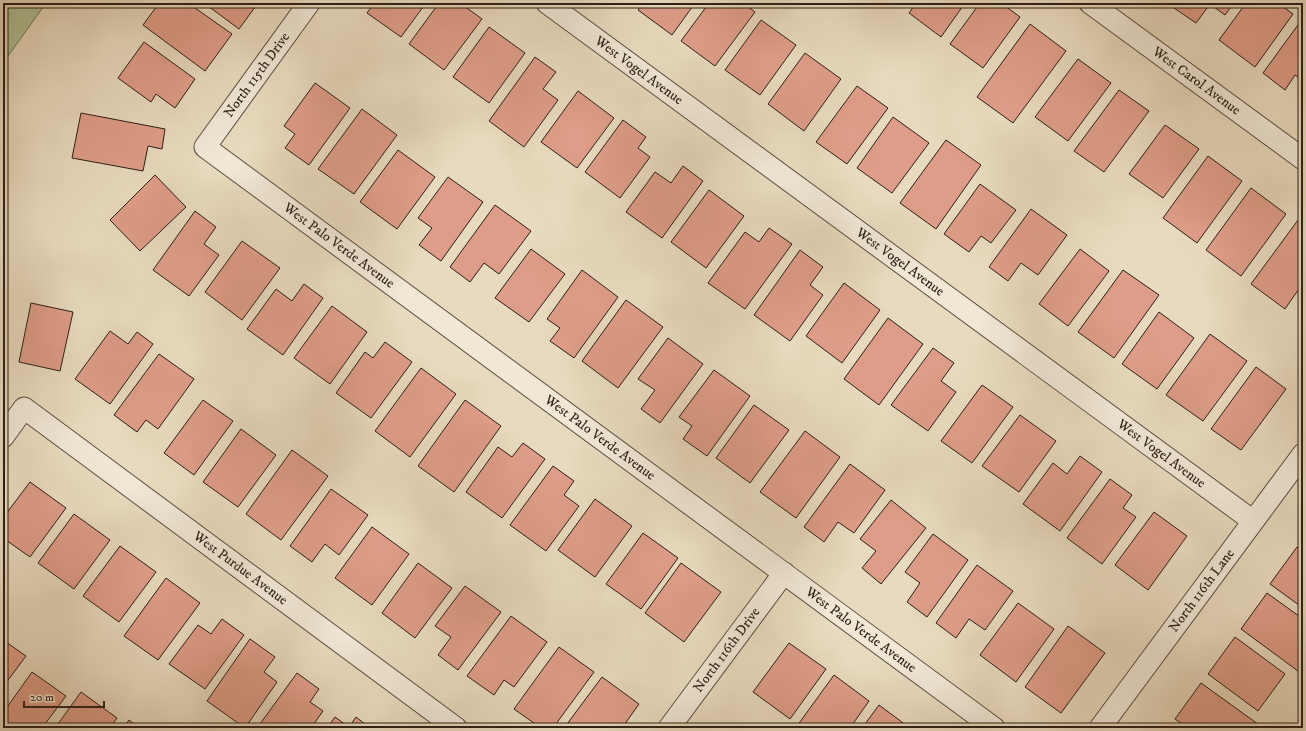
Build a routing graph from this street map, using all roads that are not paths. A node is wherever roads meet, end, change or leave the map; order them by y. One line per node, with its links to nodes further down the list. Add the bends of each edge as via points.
1 (309, 3): 4 (street, North 115th Drive)
2 (547, 3): 8 (street, West Vogel Avenue)
3 (1090, 3): 5 (street, West Carol Avenue)
4 (206, 147): 9 (street, West Palo Verde Avenue)
5 (1303, 159)
6 (3, 437): 10 (street, West Purdue Avenue, via 24,408)
7 (1303, 454): 8 (street, North 116th Lane)
8 (1253, 521): 13 (street, North 116th Lane)
9 (784, 573): 11 (street, North 116th Drive); 12 (street, West Palo Verde Avenue)
10 (456, 728)
11 (669, 728)
12 (994, 728)
13 (1100, 728)

